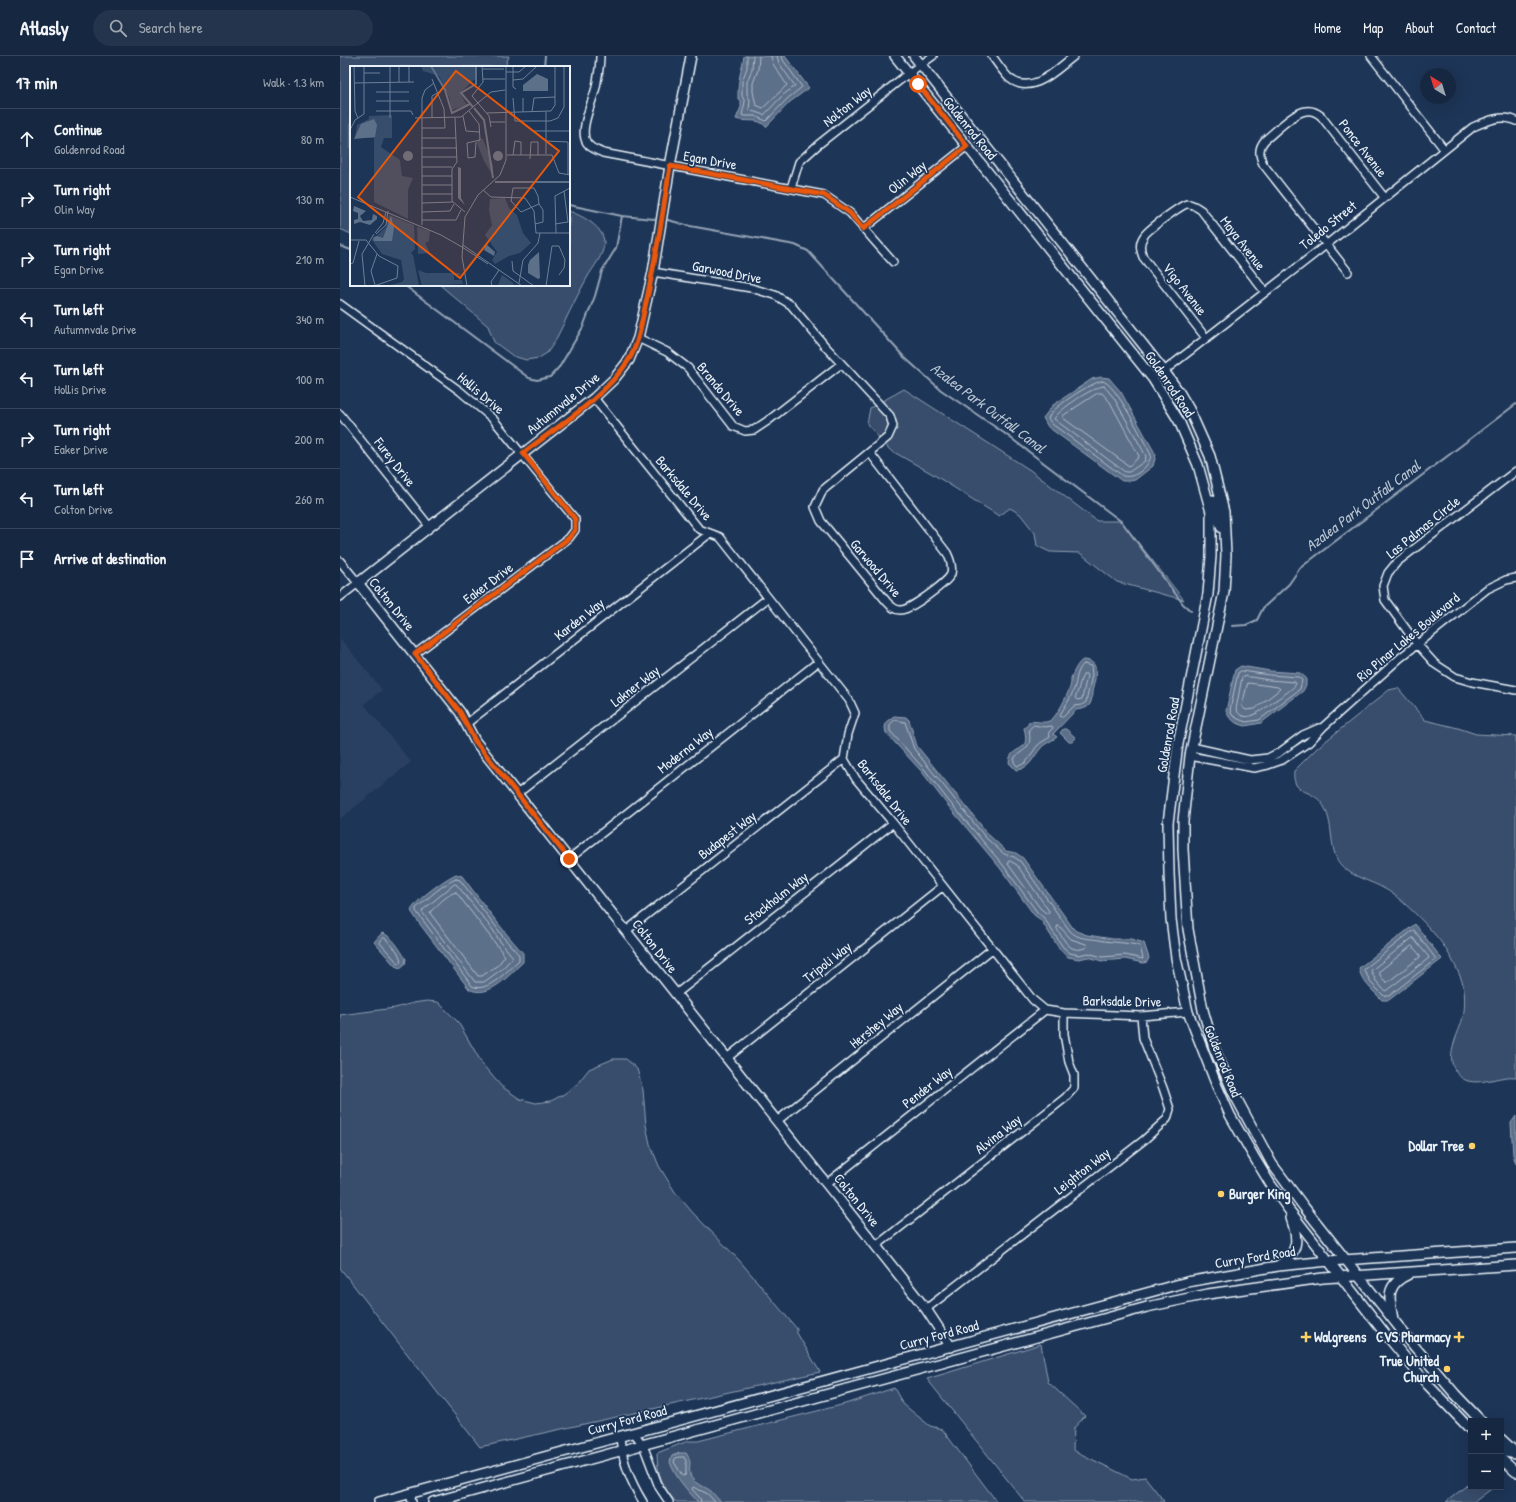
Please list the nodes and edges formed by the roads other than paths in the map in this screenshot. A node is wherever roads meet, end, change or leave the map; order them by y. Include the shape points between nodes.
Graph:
1 (600, 56) edge
2 (692, 56) edge
3 (895, 56) edge
4 (914, 56) edge
5 (933, 56) edge
6 (992, 56) edge
7 (1074, 56) edge
8 (1371, 56) edge
9 (921, 65) junction
10 (909, 73) junction
11 (1516, 121) edge
12 (967, 146) junction
13 (1444, 149) junction
14 (670, 166) junction
15 (791, 188) junction
16 (1384, 197) junction
17 (863, 229) junction
18 (1035, 231) junction
19 (1326, 245) junction
20 (1143, 257) joint
21 (1074, 258) junction
22 (893, 262) dead end
23 (653, 272) junction
24 (1348, 272) dead end
25 (1265, 292) junction
26 (340, 304) edge
27 (638, 338) junction
28 (1206, 338) junction
29 (841, 364) junction
30 (1164, 371) junction
31 (594, 398) junction
32 (340, 414) edge
33 (870, 452) junction
34 (523, 453) junction
35 (1516, 471) edge
36 (1207, 499) junction
37 (429, 526) junction
38 (575, 530) joint
39 (709, 534) junction
40 (1226, 537) junction
41 (340, 561) edge
42 (1516, 578) edge
43 (358, 583) junction
44 (364, 591) junction
45 (340, 597) edge
46 (768, 598) junction
47 (1418, 644) junction
48 (415, 654) junction
49 (818, 662) junction
50 (1516, 690) edge
51 (1185, 714) junction
52 (466, 724) junction
53 (1178, 744) junction
54 (1191, 752) junction
55 (844, 759) junction
56 (1186, 786) junction
57 (517, 794) junction
58 (893, 823) junction
59 (569, 859) junction
60 (943, 886) junction
61 (626, 931) junction
62 (992, 949) junction
63 (1176, 958) junction
64 (1200, 992) junction
65 (676, 994) junction
66 (1045, 1010) junction
67 (1188, 1012) junction
68 (1064, 1013) junction
69 (1141, 1016) junction
70 (1214, 1048) junction
71 (727, 1058) junction
72 (777, 1121) junction
73 (826, 1184) junction
74 (1289, 1210) junction
75 (876, 1246) junction
76 (1516, 1248) edge
77 (1345, 1260) junction
78 (1328, 1261) junction
79 (1516, 1265) edge
80 (1278, 1266) junction
81 (1412, 1272) junction
82 (1357, 1275) junction
83 (1341, 1276) junction
84 (1093, 1307) junction
85 (926, 1309) junction
86 (1394, 1321) junction
87 (951, 1347) junction
88 (964, 1358) junction
89 (1409, 1362) junction
90 (799, 1402) junction
91 (1478, 1418) edge
92 (1468, 1421) edge
93 (1468, 1427) edge
94 (634, 1433) junction
95 (620, 1437) junction
96 (1504, 1442) edge
97 (643, 1445) junction
98 (621, 1451) junction
99 (1504, 1452) edge
100 (1516, 1454) edge
101 (1504, 1461) edge
102 (1514, 1468) edge
103 (411, 1498) edge
104 (379, 1502) edge
105 (433, 1502) edge
106 (643, 1502) edge
107 (669, 1502) edge

1 - 14 street, Egan Drive via 596,88 585,122 586,142 603,153
2 - 14 main road, Autumnvale Drive
3 - 10 main road, Goldenrod Road
4 - 9 main road, Goldenrod Road
5 - 9 street, Nolton Way
6 - 7 street via 1009,78 1022,84 1033,84 1044,79
8 - 13 street
9 - 10 street, Nolton Way
9 - 21 main road, Goldenrod Road
10 - 12 main road, Goldenrod Road
10 - 15 street, Nolton Way via 799,162
11 - 13 street, Toledo Street via 1509,117 1489,120 1473,127
12 - 17 street, Olin Way
12 - 18 main road, Goldenrod Road
13 - 16 street, Toledo Street
14 - 15 street, Egan Drive
14 - 23 main road, Autumnvale Drive
15 - 17 street, Egan Drive via 824,195 850,213
16 - 19 street, Toledo Street
16 - 19 street, Ponce Avenue via 1315,111 1298,114 1265,140 1260,145 1259,154 1263,164
17 - 22 street, Egan Drive
18 - 21 main road via 1049,236 1065,255
18 - 36 main road, Goldenrod Road via 1165,397 1198,465
19 - 24 street
19 - 25 street, Toledo Street
20 - 25 street, Maya Avenue via 1140,250 1144,234 1178,208 1193,204 1201,210
20 - 28 street, Vigo Avenue
21 - 30 main road, Goldenrod Road
23 - 27 main road, Autumnvale Drive
23 - 29 street, Garwood Drive via 751,288 775,295 791,305
25 - 28 street, Toledo Street
26 - 34 street, Hollis Drive via 460,391 493,418
27 - 29 street, Brando Drive via 667,352 688,368 733,426 745,431 754,430 769,420
27 - 31 main road, Autumnvale Drive via 629,360
28 - 30 street, Toledo Street
29 - 33 street, Garwood Drive via 892,421 893,426 888,437
30 - 40 main road, Goldenrod Road via 1189,409 1210,456 1224,512
31 - 34 main road, Autumnvale Drive
31 - 39 street, Barksdale Drive via 699,529
32 - 37 street, Furey Drive
33 - 33 street, Garwood Drive via 952,563 951,574 946,581 912,606 901,610 893,608 887,602 821,521 815,507 823,490
34 - 37 main road, Autumnvale Drive
34 - 38 street, Hollis Drive via 575,519
35 - 47 street, Las Palmas Circle via 1388,573 1383,586 1385,600
36 - 40 main road via 1213,500
36 - 51 main road, Goldenrod Road via 1211,512 1208,594
37 - 43 main road, Autumnvale Drive
38 - 48 street, Eaker Drive via 569,538
39 - 46 street, Barksdale Drive via 720,537
39 - 52 street, Karden Way
40 - 54 main road, Goldenrod Road via 1224,592
41 - 43 street, Colton Drive
42 - 47 street, Rio Pinar Lakes Boulevard via 1487,589
43 - 44 main road, Colton Drive
43 - 45 street, Autumnvale Drive
44 - 45 street, Autumnvale Drive
44 - 48 main road, Colton Drive
46 - 49 street, Barksdale Drive
46 - 57 street, Lakner Way
47 - 50 street, Las Palmas Circle via 1435,664 1455,677
47 - 54 street, Rio Pinar Lakes Boulevard via 1309,742 1282,760 1254,768
48 - 52 main road, Colton Drive via 460,712
49 - 55 street, Barksdale Drive via 849,700 855,713
49 - 59 street, Moderna Way
51 - 53 main road, Goldenrod Road
51 - 54 main road via 1187,722 1184,741
52 - 57 main road, Colton Drive via 475,741
53 - 56 main road
53 - 63 main road, Goldenrod Road via 1168,823 1171,919
54 - 56 main road, Goldenrod Road
55 - 58 street, Barksdale Drive via 856,778
55 - 61 street, Budapest Way
56 - 64 main road, Goldenrod Road via 1184,866 1188,929
57 - 59 main road, Colton Drive
58 - 60 street, Barksdale Drive
58 - 65 street, Stockholm Way
59 - 61 main road, Colton Drive
60 - 62 street, Barksdale Drive
60 - 71 street, Tripoli Way
61 - 65 main road, Colton Drive
62 - 66 street, Barksdale Drive via 1033,1000
62 - 72 street, Hershey Way
63 - 64 main road via 1188,986 1192,991
63 - 67 main road, Goldenrod Road
64 - 70 main road, Goldenrod Road
65 - 71 main road, Colton Drive
66 - 68 street, Barksdale Drive
66 - 73 street, Pender Way
67 - 69 street, Barksdale Drive
67 - 70 main road via 1198,1017
67 - 74 main road, Goldenrod Road via 1230,1115
68 - 69 street, Barksdale Drive
68 - 75 street, Alvina Way via 1064,1034 1068,1062 1074,1075 1074,1088 1065,1098
69 - 85 street, Leighton Way via 1143,1038 1170,1109 1167,1119 1144,1140
70 - 77 main road, Goldenrod Road via 1233,1092 1272,1164
71 - 72 main road, Colton Drive
72 - 73 main road, Colton Drive
73 - 75 main road, Colton Drive
74 - 78 main road, Goldenrod Road
74 - 80 main road via 1297,1233 1296,1245 1286,1261
75 - 85 main road, Colton Drive
76 - 77 main road, Curry Ford Road
77 - 78 main road, Curry Ford Road
77 - 82 main road, Goldenrod Road
78 - 80 main road, Curry Ford Road
78 - 83 main road, Goldenrod Road
79 - 81 main road, Curry Ford Road
80 - 84 main road, Curry Ford Road via 1187,1282
81 - 82 main road, Curry Ford Road
81 - 86 main road via 1394,1283 1389,1298
82 - 83 main road, Curry Ford Road
82 - 86 main road, Goldenrod Road
83 - 88 main road, Curry Ford Road via 1208,1294 1147,1307
83 - 89 main road, Goldenrod Road
84 - 87 main road, Curry Ford Road
84 - 88 main road via 1080,1316 968,1347
85 - 87 main road, Colton Drive
86 - 91 main road, Goldenrod Road
87 - 90 main road via 938,1359 813,1393
87 - 94 main road, Curry Ford Road
88 - 90 main road, Curry Ford Road
89 - 92 main road via 1424,1373
89 - 93 main road, Goldenrod Road
90 - 97 main road, Curry Ford Road
94 - 95 main road, Curry Ford Road
94 - 97 street
95 - 98 street
95 - 103 main road, Curry Ford Road
96 - 100 main road
97 - 98 main road, Curry Ford Road
97 - 107 street via 659,1487
98 - 105 main road, Curry Ford Road
98 - 106 street via 626,1470
99 - 100 main road
101 - 102 main road
103 - 104 main road, Curry Ford Road

